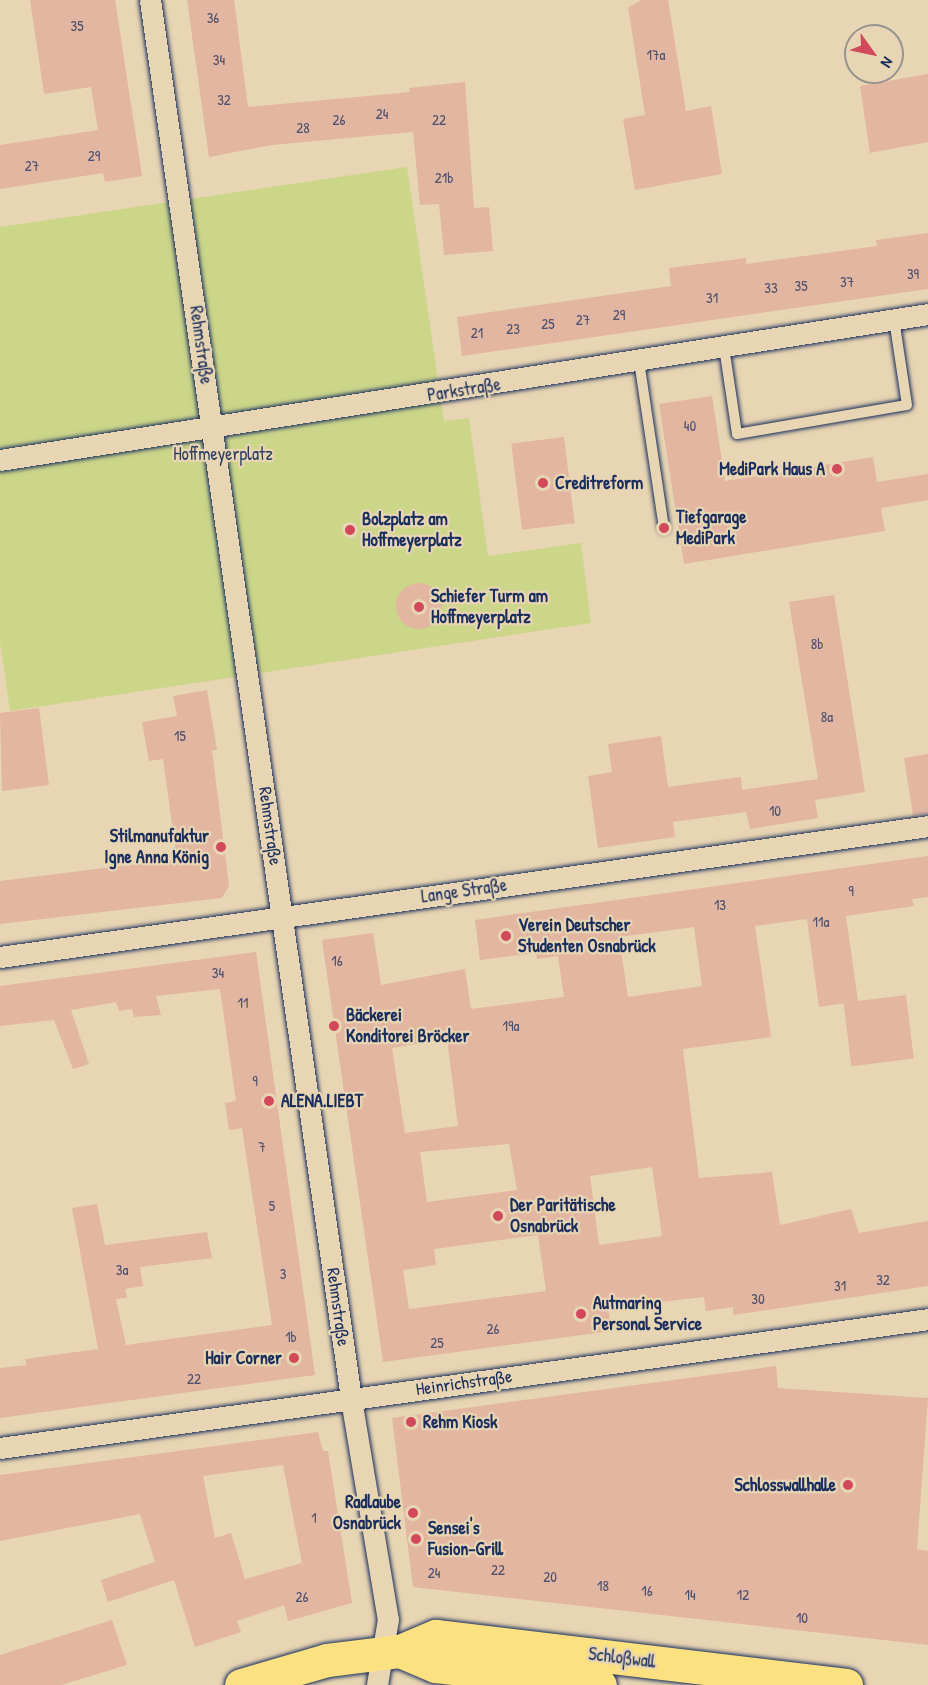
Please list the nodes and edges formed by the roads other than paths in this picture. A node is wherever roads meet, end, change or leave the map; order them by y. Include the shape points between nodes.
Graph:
1 (150, 0) edge
2 (928, 314) edge
3 (894, 319) junction
4 (724, 347) junction
5 (639, 361) junction
6 (213, 430) junction
7 (0, 460) edge
8 (664, 528) dead end
9 (928, 826) edge
10 (283, 917) junction
11 (0, 957) edge
12 (928, 1319) edge
13 (351, 1399) junction
14 (0, 1448) edge
15 (392, 1651) junction
16 (241, 1685) edge
17 (377, 1685) edge
18 (600, 1685) edge
19 (846, 1685) edge

1 - 6 street, Rehmstraße
2 - 3 street, Parkstraße
3 - 4 street, Parkstraße
3 - 4 lane via 907,405 738,434
4 - 5 street, Parkstraße
5 - 6 street, Parkstraße
5 - 8 lane
6 - 7 street, Parkstraße
6 - 10 street, Rehmstraße
9 - 10 street, Lange Straße
10 - 11 street, Lange Straße
10 - 13 street, Rehmstraße
12 - 13 street, Heinrichstraße
13 - 14 street, Heinrichstraße
13 - 15 street, Rehmstraße
15 - 16 main road, Schloßwall via 327,1660
15 - 17 street, Rehmstraße
15 - 18 main road, Schloßwall via 436,1666
15 - 19 main road, Schloßwall via 436,1636

